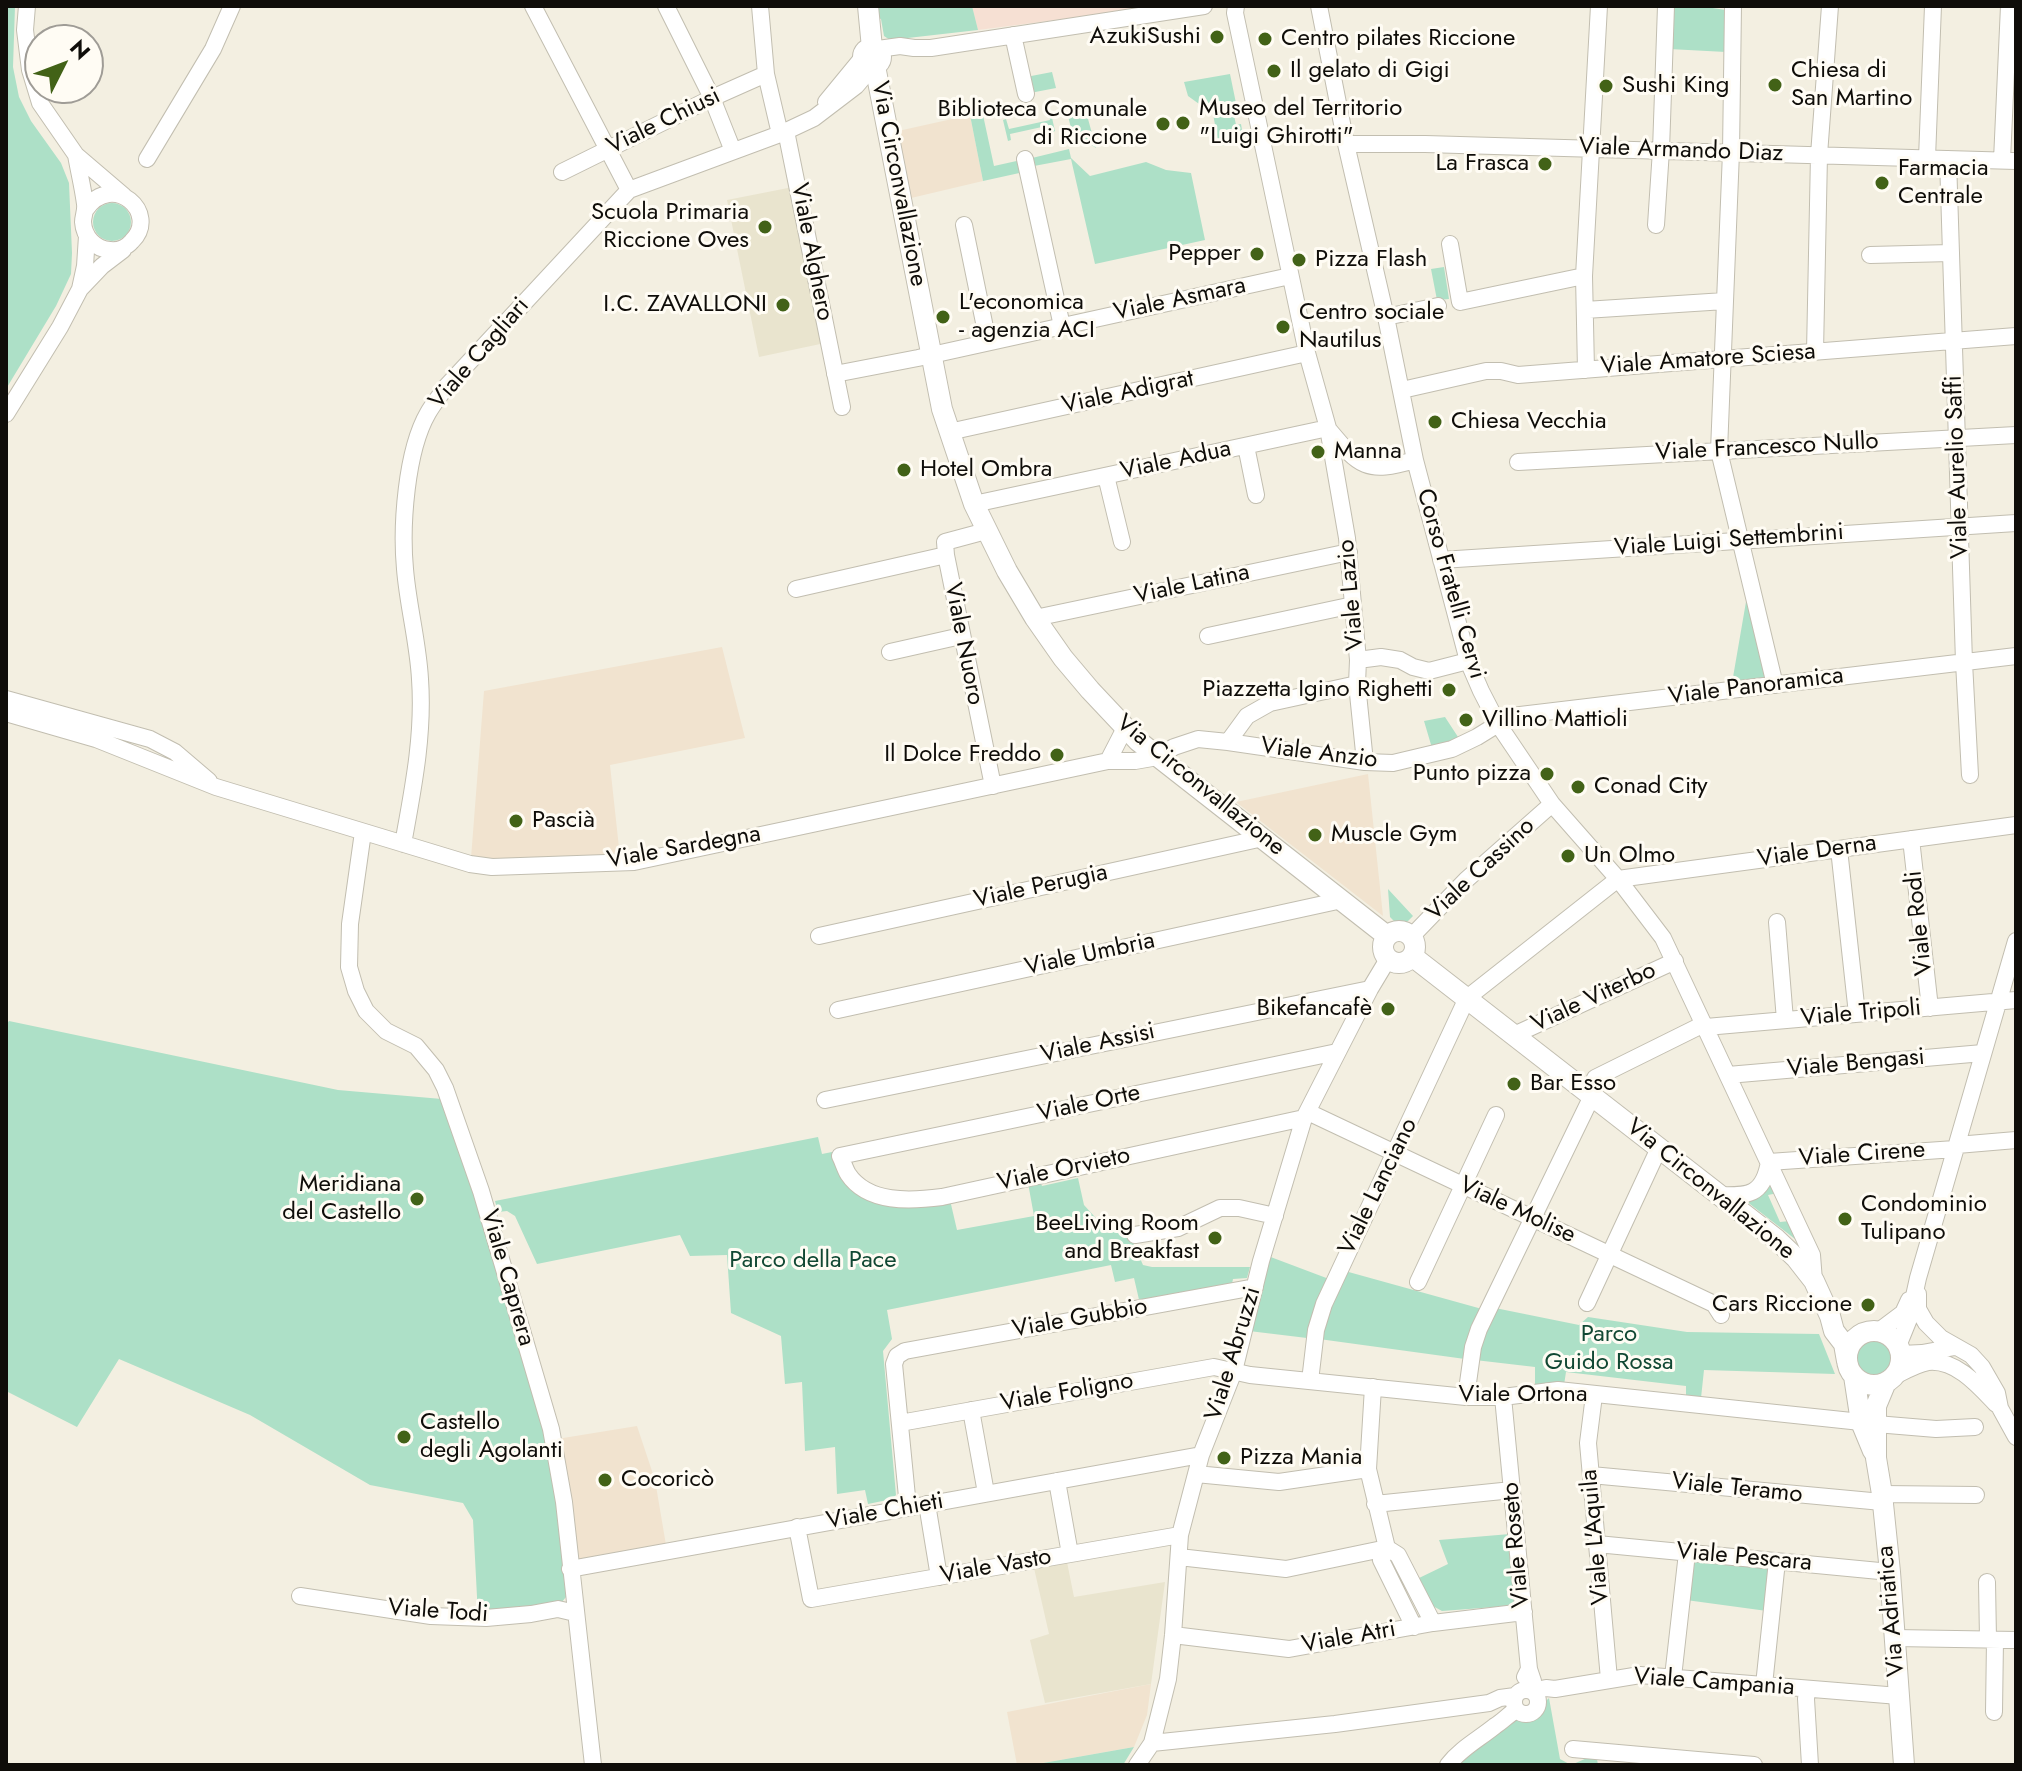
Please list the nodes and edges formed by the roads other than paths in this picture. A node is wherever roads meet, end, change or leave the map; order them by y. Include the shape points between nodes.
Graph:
1 (27, 6) edge
2 (232, 6) edge
3 (533, 6) edge
4 (666, 6) edge
5 (760, 6) edge
6 (868, 6) edge
7 (1204, 6) edge
8 (1236, 6) edge
9 (1319, 6) edge
10 (1599, 6) edge
11 (1666, 6) edge
12 (1733, 6) edge
13 (1830, 6) edge
14 (1933, 6) edge
15 (2009, 6) edge
16 (1013, 35) junction
17 (874, 58) junction
18 (766, 74) junction
19 (1026, 94) dead end
20 (712, 98) junction
21 (783, 132) junction
22 (1346, 144) junction
23 (1592, 148) junction
24 (608, 149) junction
25 (1661, 150) junction
26 (733, 151) junction
27 (1731, 152) junction
28 (76, 155) junction
29 (1819, 155) junction
30 (1927, 158) junction
31 (147, 159) dead end
32 (1025, 159) dead end
33 (1948, 159) junction
34 (2009, 161) edge
35 (562, 172) dead end
36 (629, 190) junction
37 (124, 196) junction
38 (86, 209) junction
39 (964, 225) dead end
40 (1656, 225) dead end
41 (87, 236) junction
42 (130, 244) junction
43 (1450, 244) dead end
44 (1951, 253) junction
45 (1870, 255) dead end
46 (1290, 276) junction
47 (1584, 276) junction
48 (80, 289) junction
49 (1725, 301) junction
50 (1438, 306) dead end
51 (1585, 310) junction
52 (1386, 317) junction
53 (1062, 326) junction
54 (2016, 336) edge
55 (1954, 341) junction
56 (988, 342) junction
57 (1815, 352) junction
58 (1307, 353) junction
59 (930, 355) junction
60 (1723, 359) junction
61 (1586, 370) junction
62 (835, 374) junction
63 (1402, 390) junction
64 (842, 407) dead end
65 (6, 414) edge
66 (1328, 428) junction
67 (949, 432) junction
68 (2016, 435) edge
69 (1957, 438) junction
70 (1246, 446) junction
71 (1719, 451) junction
72 (1415, 460) junction
73 (1518, 462) dead end
74 (1106, 476) junction
75 (1256, 495) dead end
76 (974, 504) junction
77 (2016, 523) edge
78 (1960, 527) junction
79 (986, 531) junction
80 (1741, 541) junction
81 (1122, 542) dead end
82 (1349, 552) junction
83 (946, 555) junction
84 (1441, 560) junction
85 (796, 589) dead end
86 (1353, 605) junction
87 (1035, 618) junction
88 (961, 636) junction
89 (1208, 636) dead end
90 (890, 652) dead end
91 (2016, 656) edge
92 (1358, 660) junction
93 (1468, 661) junction
94 (1964, 662) junction
95 (1357, 684) junction
96 (1775, 685) junction
97 (6, 699) edge
98 (6, 713) edge
99 (1497, 721) junction
100 (1125, 728) junction
101 (1228, 742) junction
102 (1158, 757) junction
103 (1108, 761) junction
104 (1365, 762) junction
105 (1970, 775) dead end
106 (993, 786) junction
107 (216, 787) junction
108 (1552, 804) junction
109 (2016, 825) edge
110 (363, 832) junction
111 (1263, 838) junction
112 (1911, 839) junction
113 (403, 844) junction
114 (1839, 849) junction
115 (1618, 879) junction
116 (1342, 900) junction
117 (1777, 922) dead end
118 (819, 936) dead end
119 (1387, 936) junction
120 (2016, 941) edge
121 (1412, 947) junction
122 (1390, 961) junction
123 (1675, 961) junction
124 (1370, 989) junction
125 (1467, 998) junction
126 (2016, 1000) edge
127 (1998, 1002) junction
128 (1930, 1008) junction
129 (838, 1010) dead end
130 (1857, 1014) junction
131 (1785, 1020) junction
132 (1705, 1026) junction
133 (1514, 1035) junction
134 (1337, 1052) junction
135 (1983, 1053) junction
136 (1728, 1075) junction
137 (1593, 1087) junction
138 (825, 1100) dead end
139 (1306, 1115) junction
140 (1496, 1115) dead end
141 (2016, 1140) edge
142 (1956, 1147) junction
143 (1659, 1148) junction
144 (1395, 1153) junction
145 (840, 1156) joint
146 (1769, 1162) junction
147 (1463, 1185) junction
148 (1718, 1195) junction
149 (1275, 1216) junction
150 (1533, 1218) junction
151 (1135, 1235) dead end
152 (1609, 1254) junction
153 (1917, 1280) junction
154 (1814, 1281) junction
155 (1418, 1282) dead end
156 (1255, 1287) junction
157 (1587, 1303) dead end
158 (1721, 1315) dead end
159 (1830, 1316) junction
160 (1870, 1332) junction
161 (1955, 1347) junction
162 (1899, 1350) junction
163 (1851, 1369) junction
164 (1234, 1371) junction
165 (1889, 1380) junction
166 (1310, 1381) junction
167 (1373, 1387) junction
168 (1594, 1395) junction
169 (1466, 1397) junction
170 (1503, 1397) junction
171 (2000, 1408) junction
172 (971, 1410) junction
173 (900, 1423) junction
174 (1868, 1423) junction
175 (1975, 1427) dead end
176 (2016, 1437) edge
177 (1201, 1455) junction
178 (1368, 1469) junction
179 (1196, 1474) junction
180 (1591, 1475) junction
181 (1057, 1481) junction
182 (1512, 1490) junction
183 (986, 1493) junction
184 (1976, 1495) dead end
185 (1882, 1498) junction
186 (927, 1504) junction
187 (1375, 1504) junction
188 (908, 1507) junction
189 (797, 1527) junction
190 (1180, 1535) junction
191 (1597, 1544) junction
192 (1387, 1548) junction
193 (1687, 1553) junction
194 (1070, 1554) junction
195 (1179, 1557) junction
196 (1777, 1561) junction
197 (570, 1569) junction
198 (1890, 1572) junction
199 (939, 1577) junction
200 (1987, 1582) dead end
201 (300, 1596) dead end
202 (1524, 1612) junction
203 (575, 1613) junction
204 (1433, 1623) junction
205 (1414, 1627) junction
206 (1173, 1635) junction
207 (1895, 1638) junction
208 (1992, 1640) junction
209 (2016, 1640) edge
210 (1673, 1677) junction
211 (1609, 1679) junction
212 (1764, 1685) junction
213 (1807, 1689) junction
214 (1899, 1696) junction
215 (1524, 1701) junction
216 (1994, 1712) dead end
217 (1152, 1743) junction
218 (1573, 1749) dead end
219 (1644, 1760) edge
220 (1720, 1763) edge
221 (593, 1765) edge
222 (1137, 1765) edge
223 (1448, 1765) edge
224 (1754, 1765) edge
225 (1810, 1765) edge
226 (1904, 1765) edge

1 - 28 street via 30,70 40,103
2 - 31 street via 213,49
3 - 24 street
4 - 20 street
5 - 18 street, Viale Alghero
6 - 17 main road, Via Circonvallazione
7 - 16 street
8 - 46 street, Viale Lazio
9 - 22 street, Corso Fratelli Cervi
10 - 23 street
11 - 25 street
12 - 27 street
13 - 29 street
14 - 30 street
15 - 34 street
16 - 17 street
16 - 19 street
17 - 21 street, Viale Cagliari via 814,118
17 - 59 main road, Via Circonvallazione
18 - 20 street, Viale Chiusi
18 - 21 street, Viale Alghero
20 - 24 street, Viale Chiusi
20 - 26 street
21 - 26 street, Viale Cagliari
21 - 62 street, Viale Alghero
22 - 23 street, Viale Armando Diaz
22 - 52 street, Corso Fratelli Cervi
23 - 25 street, Viale Armando Diaz
23 - 47 street
24 - 35 street, Viale Chiusi
24 - 36 street
25 - 27 street, Viale Armando Diaz
25 - 40 street
26 - 36 street, Viale Cagliari
27 - 29 street, Viale Armando Diaz
27 - 49 street
28 - 37 street
28 - 38 street
29 - 30 street, Viale Armando Diaz
29 - 57 street
30 - 33 street, Viale Armando Diaz
32 - 53 street
33 - 34 street, Viale Armando Diaz
33 - 44 street, Viale Aurelio Saffi
36 - 113 street, Viale Cagliari via 445,388 427,414 413,452 404,546 420,718
37 - 38 street via 98,196
37 - 42 street via 136,207 141,222
38 - 41 street
39 - 56 street
41 - 42 street via 107,250
41 - 48 street
42 - 48 street
43 - 47 street via 1460,302
44 - 45 street
44 - 55 street, Viale Aurelio Saffi
46 - 53 street, Viale Asmara
46 - 58 street, Viale Lazio
47 - 51 street
48 - 65 street
49 - 51 street
49 - 60 street
50 - 52 street
51 - 61 street
52 - 63 street, Corso Fratelli Cervi
53 - 56 street, Viale Asmara
54 - 55 street, Viale Amatore Sciesa
55 - 57 street, Viale Amatore Sciesa
55 - 69 street, Viale Aurelio Saffi
56 - 59 street, Viale Asmara
57 - 60 street, Viale Amatore Sciesa
58 - 66 street, Viale Lazio
58 - 67 street, Viale Adigrat
59 - 62 street
59 - 67 main road, Via Circonvallazione
60 - 61 street, Viale Amatore Sciesa
60 - 71 street
61 - 63 street, Viale Amatore Sciesa via 1518,375 1486,371
62 - 64 street, Viale Alghero
63 - 72 street, Corso Fratelli Cervi
66 - 70 street, Viale Adua
66 - 72 street, Viale Lazio via 1360,463 1374,468
66 - 82 street, Viale Lazio
67 - 76 main road, Via Circonvallazione
68 - 69 street, Viale Francesco Nullo
69 - 71 street, Viale Francesco Nullo
69 - 78 street, Viale Aurelio Saffi
70 - 74 street, Viale Adua
70 - 75 street, Viale Adua
71 - 73 street, Viale Francesco Nullo
71 - 80 street
72 - 84 street, Corso Fratelli Cervi
74 - 76 street, Viale Adua
74 - 81 street, Viale Adua
76 - 79 main road, Via Circonvallazione
77 - 78 street, Viale Luigi Settembrini
78 - 80 street, Viale Luigi Settembrini
78 - 94 street, Viale Aurelio Saffi
79 - 83 street, Viale Nuoro via 945,542
79 - 87 main road, Via Circonvallazione
80 - 84 street, Viale Luigi Settembrini
80 - 96 street
82 - 86 street, Viale Lazio
82 - 87 street, Viale Latina
83 - 85 street
83 - 88 street, Viale Nuoro
84 - 93 street, Corso Fratelli Cervi
86 - 89 street
86 - 92 street, Viale Lazio
87 - 100 main road, Via Circonvallazione
88 - 90 street
88 - 106 street, Viale Nuoro
91 - 94 street, Viale Panoramica
92 - 93 street via 1381,657 1429,671
92 - 95 street, Viale Lazio
93 - 99 street, Corso Fratelli Cervi
94 - 96 street, Viale Panoramica
94 - 105 street, Viale Aurelio Saffi
95 - 101 street via 1270,703 1247,716
95 - 104 street, Viale Lazio
96 - 99 street, Viale Panoramica
97 - 107 street, Viale Sardegna via 150,739 175,752
98 - 107 street, Viale Sardegna via 96,739
99 - 104 street, Viale Anzio via 1452,749 1393,763
99 - 108 street, Corso Fratelli Cervi
100 - 102 main road, Via Circonvallazione
100 - 103 street
101 - 102 street, Viale Anzio via 1198,739
101 - 104 street, Viale Anzio
102 - 103 street, Viale Sardegna
102 - 111 main road, Via Circonvallazione
103 - 106 street, Viale Sardegna
106 - 113 street, Viale Sardegna via 634,862 492,867
107 - 110 street, Viale Sardegna
108 - 115 street, Corso Fratelli Cervi
108 - 121 street, Viale Cassino via 1466,880
109 - 112 street, Viale Derna
110 - 113 street, Viale Sardegna
110 - 197 street, Viale Caprera via 349,967 366,1011 386,1031 416,1046 445,1088 551,1429
111 - 116 main road, Via Circonvallazione
111 - 118 street, Viale Perugia
112 - 114 street, Viale Derna
112 - 128 street, Viale Rodi
114 - 115 street, Viale Derna
114 - 130 street
115 - 123 street, Corso Fratelli Cervi
115 - 125 street
116 - 119 main road, Via Circonvallazione
116 - 129 street, Viale Umbria
117 - 131 street
119 - 121 main road via 1402,931
119 - 122 main road via 1383,952
120 - 127 street
121 - 122 main road via 1404,963
121 - 125 main road, Via Circonvallazione
122 - 124 street, Viale Abruzzi
123 - 132 street, Corso Fratelli Cervi
123 - 133 street, Viale Viterbo
124 - 134 street, Viale Abruzzi
124 - 138 street, Viale Assisi
125 - 133 main road, Via Circonvallazione
125 - 144 street, Viale Lanciano
126 - 127 street, Viale Tripoli
127 - 128 street, Viale Tripoli
127 - 135 street
128 - 130 street, Viale Tripoli
130 - 131 street, Viale Tripoli
131 - 132 street, Viale Tripoli
132 - 136 street, Corso Fratelli Cervi
132 - 137 street
133 - 137 main road, Via Circonvallazione
134 - 139 street, Viale Abruzzi
134 - 145 street, Viale Orte
135 - 136 street, Viale Bengasi
135 - 142 street
136 - 146 street, Corso Fratelli Cervi
137 - 143 main road, Via Circonvallazione
137 - 150 street
139 - 144 street, Viale Molise
139 - 145 street, Viale Orvieto via 915,1200 863,1188
139 - 149 street, Viale Abruzzi
140 - 147 street
141 - 142 street, Viale Cirene
142 - 146 street, Viale Cirene
142 - 153 street
143 - 148 main road, Via Circonvallazione
143 - 152 street
144 - 147 street, Viale Molise
144 - 166 street, Viale Lanciano via 1324,1304
146 - 148 street via 1760,1187 1749,1194
146 - 154 street, Via Adriatica via 1812,1255
147 - 150 street, Viale Molise
147 - 155 street
148 - 154 main road, Via Circonvallazione via 1776,1239
149 - 151 street via 1220,1208 1178,1228
149 - 156 street, Viale Abruzzi
150 - 152 street, Viale Molise
150 - 169 street via 1479,1329
152 - 157 street
152 - 158 street, Viale Molise via 1714,1304
153 - 160 street via 1903,1313
153 - 161 street via 1918,1309 1926,1323
153 - 162 street
154 - 159 main road, Via Adriatica
156 - 164 street, Viale Abruzzi
156 - 173 street, Viale Gubbio via 905,1351 894,1364
159 - 160 main road
159 - 163 main road, Via Adriatica
160 - 162 main road via 1893,1339
160 - 163 main road via 1850,1345
161 - 162 street via 1922,1353
161 - 171 street via 1978,1362
162 - 165 main road via 1900,1363
163 - 165 main road via 1869,1384
163 - 174 main road, Via Adriatica
164 - 166 street, Viale Ortona
164 - 172 street, Viale Foligno via 1214,1367
164 - 177 street, Viale Abruzzi
165 - 171 street via 1928,1362 1945,1364 1963,1373
165 - 174 main road
166 - 167 street, Viale Ortona
167 - 169 street, Viale Ortona
167 - 178 street
168 - 170 street, Viale Ortona via 1558,1390
168 - 174 street, Viale Ortona
168 - 180 street, Viale L'Aquila via 1588,1443
169 - 170 street, Viale Ortona
170 - 182 street, Viale Roseto
171 - 176 street
172 - 173 street, Viale Foligno
172 - 183 street
173 - 188 street
174 - 175 street
174 - 185 main road, Via Adriatica
177 - 179 street, Viale Abruzzi
177 - 181 street, Viale Chieti
178 - 179 street via 1279,1482
178 - 187 street
179 - 190 street, Viale Abruzzi
180 - 185 street, Viale Teramo
180 - 191 street, Viale L'Aquila
181 - 183 street, Viale Chieti
181 - 194 street
182 - 187 street
182 - 202 street, Viale Roseto
183 - 186 street, Viale Chieti
184 - 185 street, Viale Teramo
185 - 198 main road, Via Adriatica
186 - 188 street, Viale Chieti
186 - 199 street
187 - 192 street
188 - 189 street, Viale Chieti
189 - 197 street, Viale Chieti
189 - 199 street, Viale Vasto via 811,1599
190 - 194 street, Viale Vasto
190 - 195 street, Viale Abruzzi
191 - 193 street, Viale Pescara
191 - 211 street, Viale L'Aquila
192 - 195 street via 1286,1569
192 - 204 street via 1398,1555
192 - 205 street via 1381,1560
193 - 196 street, Viale Pescara
193 - 210 street
194 - 199 street, Viale Vasto
195 - 206 street, Viale Abruzzi
196 - 198 street, Viale Pescara
196 - 212 street
197 - 203 street, Viale Caprera
198 - 207 main road, Via Adriatica
200 - 208 street
201 - 203 street, Viale Todi via 431,1616 486,1618 558,1609
202 - 204 street, Viale Atri
202 - 215 street, Viale Roseto via 1533,1681
203 - 221 street, Viale Caprera
204 - 205 street, Viale Atri
205 - 206 street, Viale Atri via 1289,1649
206 - 217 street, Viale Abruzzi
207 - 208 street
207 - 214 main road, Via Adriatica
208 - 209 street
208 - 216 street
210 - 211 street, Viale Campania
210 - 212 street, Viale Campania
211 - 215 street, Viale Campania
212 - 213 street, Viale Campania
213 - 214 street, Viale Campania
213 - 225 street
214 - 226 main road, Via Adriatica
215 - 217 street
215 - 223 street
217 - 222 street, Viale Abruzzi
218 - 219 street
219 - 220 street
220 - 224 street

